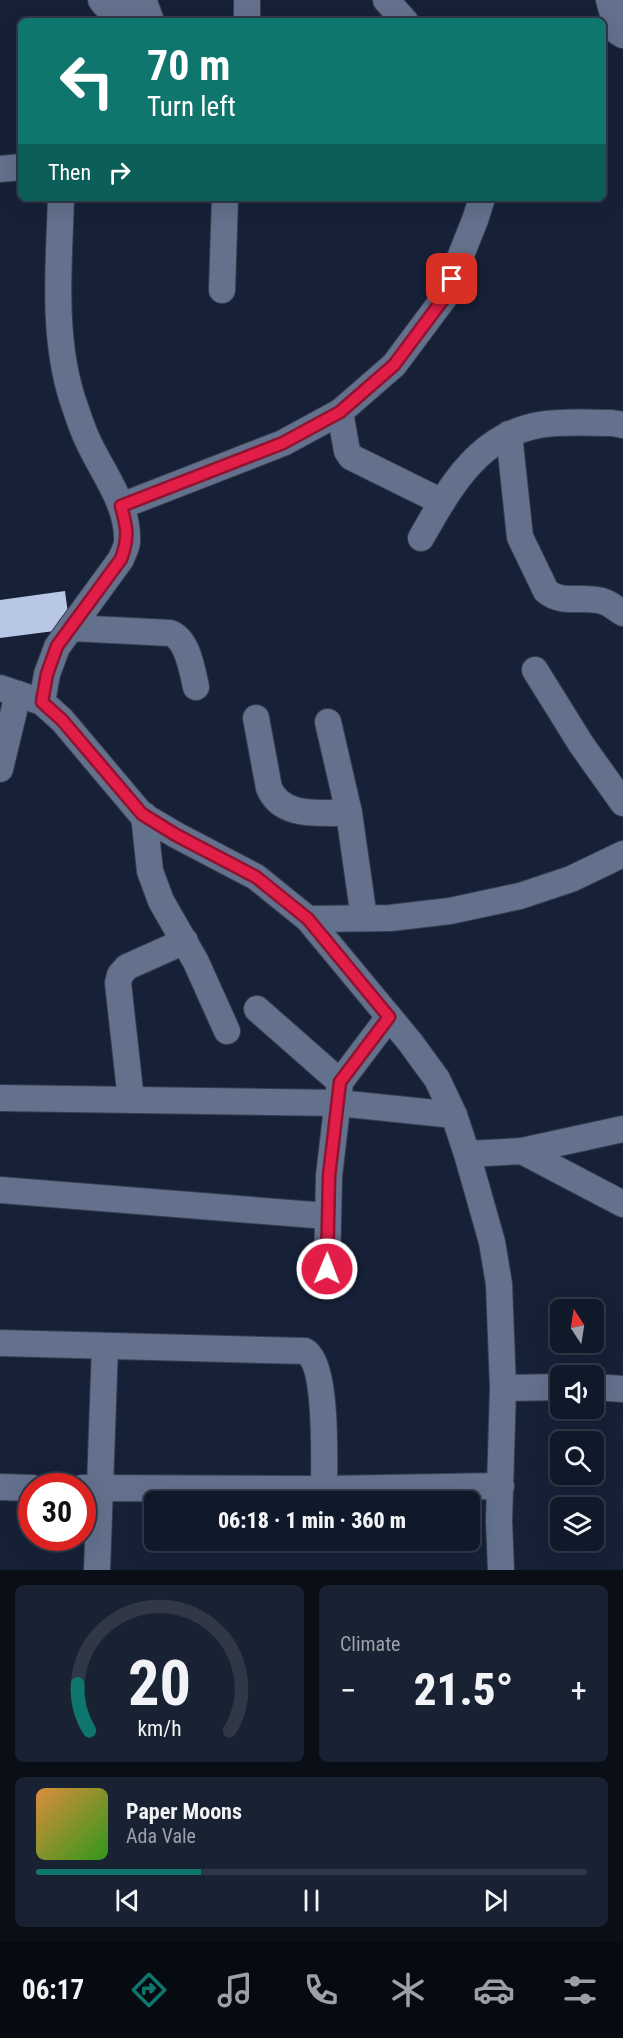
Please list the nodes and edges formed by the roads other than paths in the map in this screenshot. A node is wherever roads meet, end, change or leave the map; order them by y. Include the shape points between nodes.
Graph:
1 (101, 0) edge
2 (247, 0) edge
3 (386, 0) edge
4 (609, 0) edge
5 (150, 18) edge
6 (247, 18) edge
7 (402, 18) edge
8 (617, 33) edge
9 (18, 167) edge
10 (0, 170) edge
11 (61, 201) edge
12 (225, 201) edge
13 (481, 201) edge
14 (222, 290) dead end
15 (340, 412) junction
16 (623, 425) edge
17 (509, 434) junction
18 (441, 502) junction
19 (121, 506) junction
20 (421, 538) dead end
21 (623, 613) edge
22 (71, 628) junction
23 (535, 670) dead end
24 (196, 687) dead end
25 (20, 695) edge
26 (256, 718) dead end
27 (328, 722) dead end
28 (0, 769) edge
29 (623, 803) edge
30 (349, 813) junction
31 (144, 815) junction
32 (623, 854) edge
33 (364, 918) junction
34 (308, 919) junction
35 (185, 941) junction
36 (257, 1009) dead end
37 (389, 1017) junction
38 (227, 1031) dead end
39 (339, 1093) junction
40 (0, 1098) edge
41 (131, 1100) junction
42 (454, 1115) junction
43 (623, 1129) edge
44 (522, 1152) junction
45 (467, 1154) junction
46 (0, 1190) edge
47 (623, 1204) edge
48 (327, 1216) junction
49 (327, 1269) dead end
50 (0, 1344) edge
51 (105, 1346) junction
52 (550, 1387) edge
53 (503, 1388) junction
54 (604, 1388) edge
55 (623, 1389) edge
56 (93, 1473) edge
57 (501, 1486) junction
58 (0, 1487) edge
59 (18, 1488) edge
60 (96, 1489) edge
61 (324, 1489) junction
62 (96, 1551) edge
63 (97, 1570) edge
64 (501, 1570) edge

1 - 5 street via 105,5 146,7
2 - 6 street
3 - 7 street
4 - 8 street
9 - 10 street
11 - 19 street via 60,342 71,395 87,439
12 - 14 street
13 - 15 street via 444,298 394,365
15 - 18 street via 351,457
15 - 19 street via 283,443
16 - 17 street via 539,425
17 - 18 street via 476,458
17 - 21 street via 520,537 546,591 561,600 600,600
18 - 20 street
19 - 22 street via 127,543 121,559
22 - 24 street via 176,635 187,653
22 - 25 street via 57,646 47,674
23 - 29 street via 580,744
25 - 28 street
25 - 31 street via 62,720
26 - 30 street via 272,797 289,809
27 - 30 street
30 - 33 street
31 - 34 street via 256,877
31 - 35 street via 150,871 161,901
32 - 33 street via 571,879 520,896 450,911
33 - 34 street
34 - 37 street
35 - 38 street
35 - 41 street via 127,966 120,975
36 - 39 street
37 - 39 street
37 - 42 street via 437,1079
39 - 41 street
39 - 42 street
39 - 48 street
40 - 41 street
42 - 45 street
43 - 44 street
44 - 45 street
44 - 47 street
45 - 53 street via 492,1242 499,1284
46 - 48 street
48 - 49 street
50 - 51 street
51 - 56 street
51 - 61 street via 310,1354 322,1399
52 - 53 street
53 - 57 street
54 - 55 street
57 - 61 street
57 - 64 street
58 - 59 street
60 - 61 street
62 - 63 street

